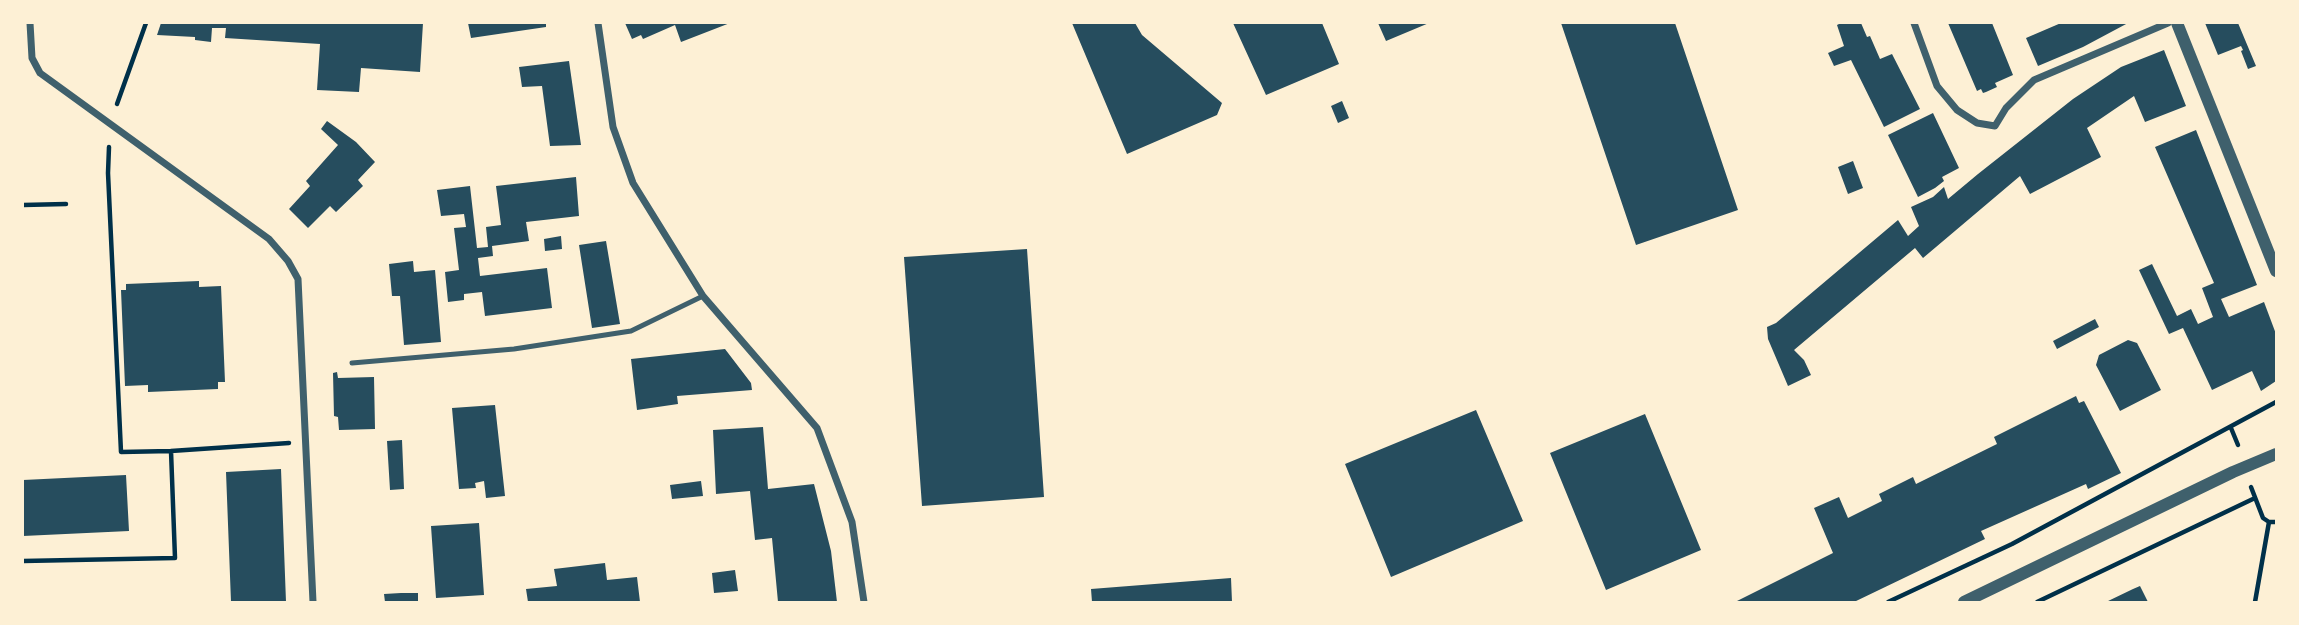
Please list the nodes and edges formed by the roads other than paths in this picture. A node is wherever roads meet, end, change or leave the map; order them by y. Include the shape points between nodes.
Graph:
1 (30, 23) edge
2 (598, 23) edge
3 (1914, 23) edge
4 (2168, 23) edge
5 (2177, 23) edge
6 (2276, 271) edge
7 (703, 296) junction
8 (352, 363) dead end
9 (2276, 454) edge
10 (313, 602) edge
11 (864, 602) edge
12 (1964, 602) edge

1 - 10 street via 32,58 40,73 270,239 298,279
2 - 7 street via 613,127 633,183
3 - 4 street via 1937,86 1958,110 1977,123 1995,126 2034,80
5 - 6 street
7 - 8 lane via 631,331 514,349
7 - 11 street via 817,428 852,522
9 - 12 street

